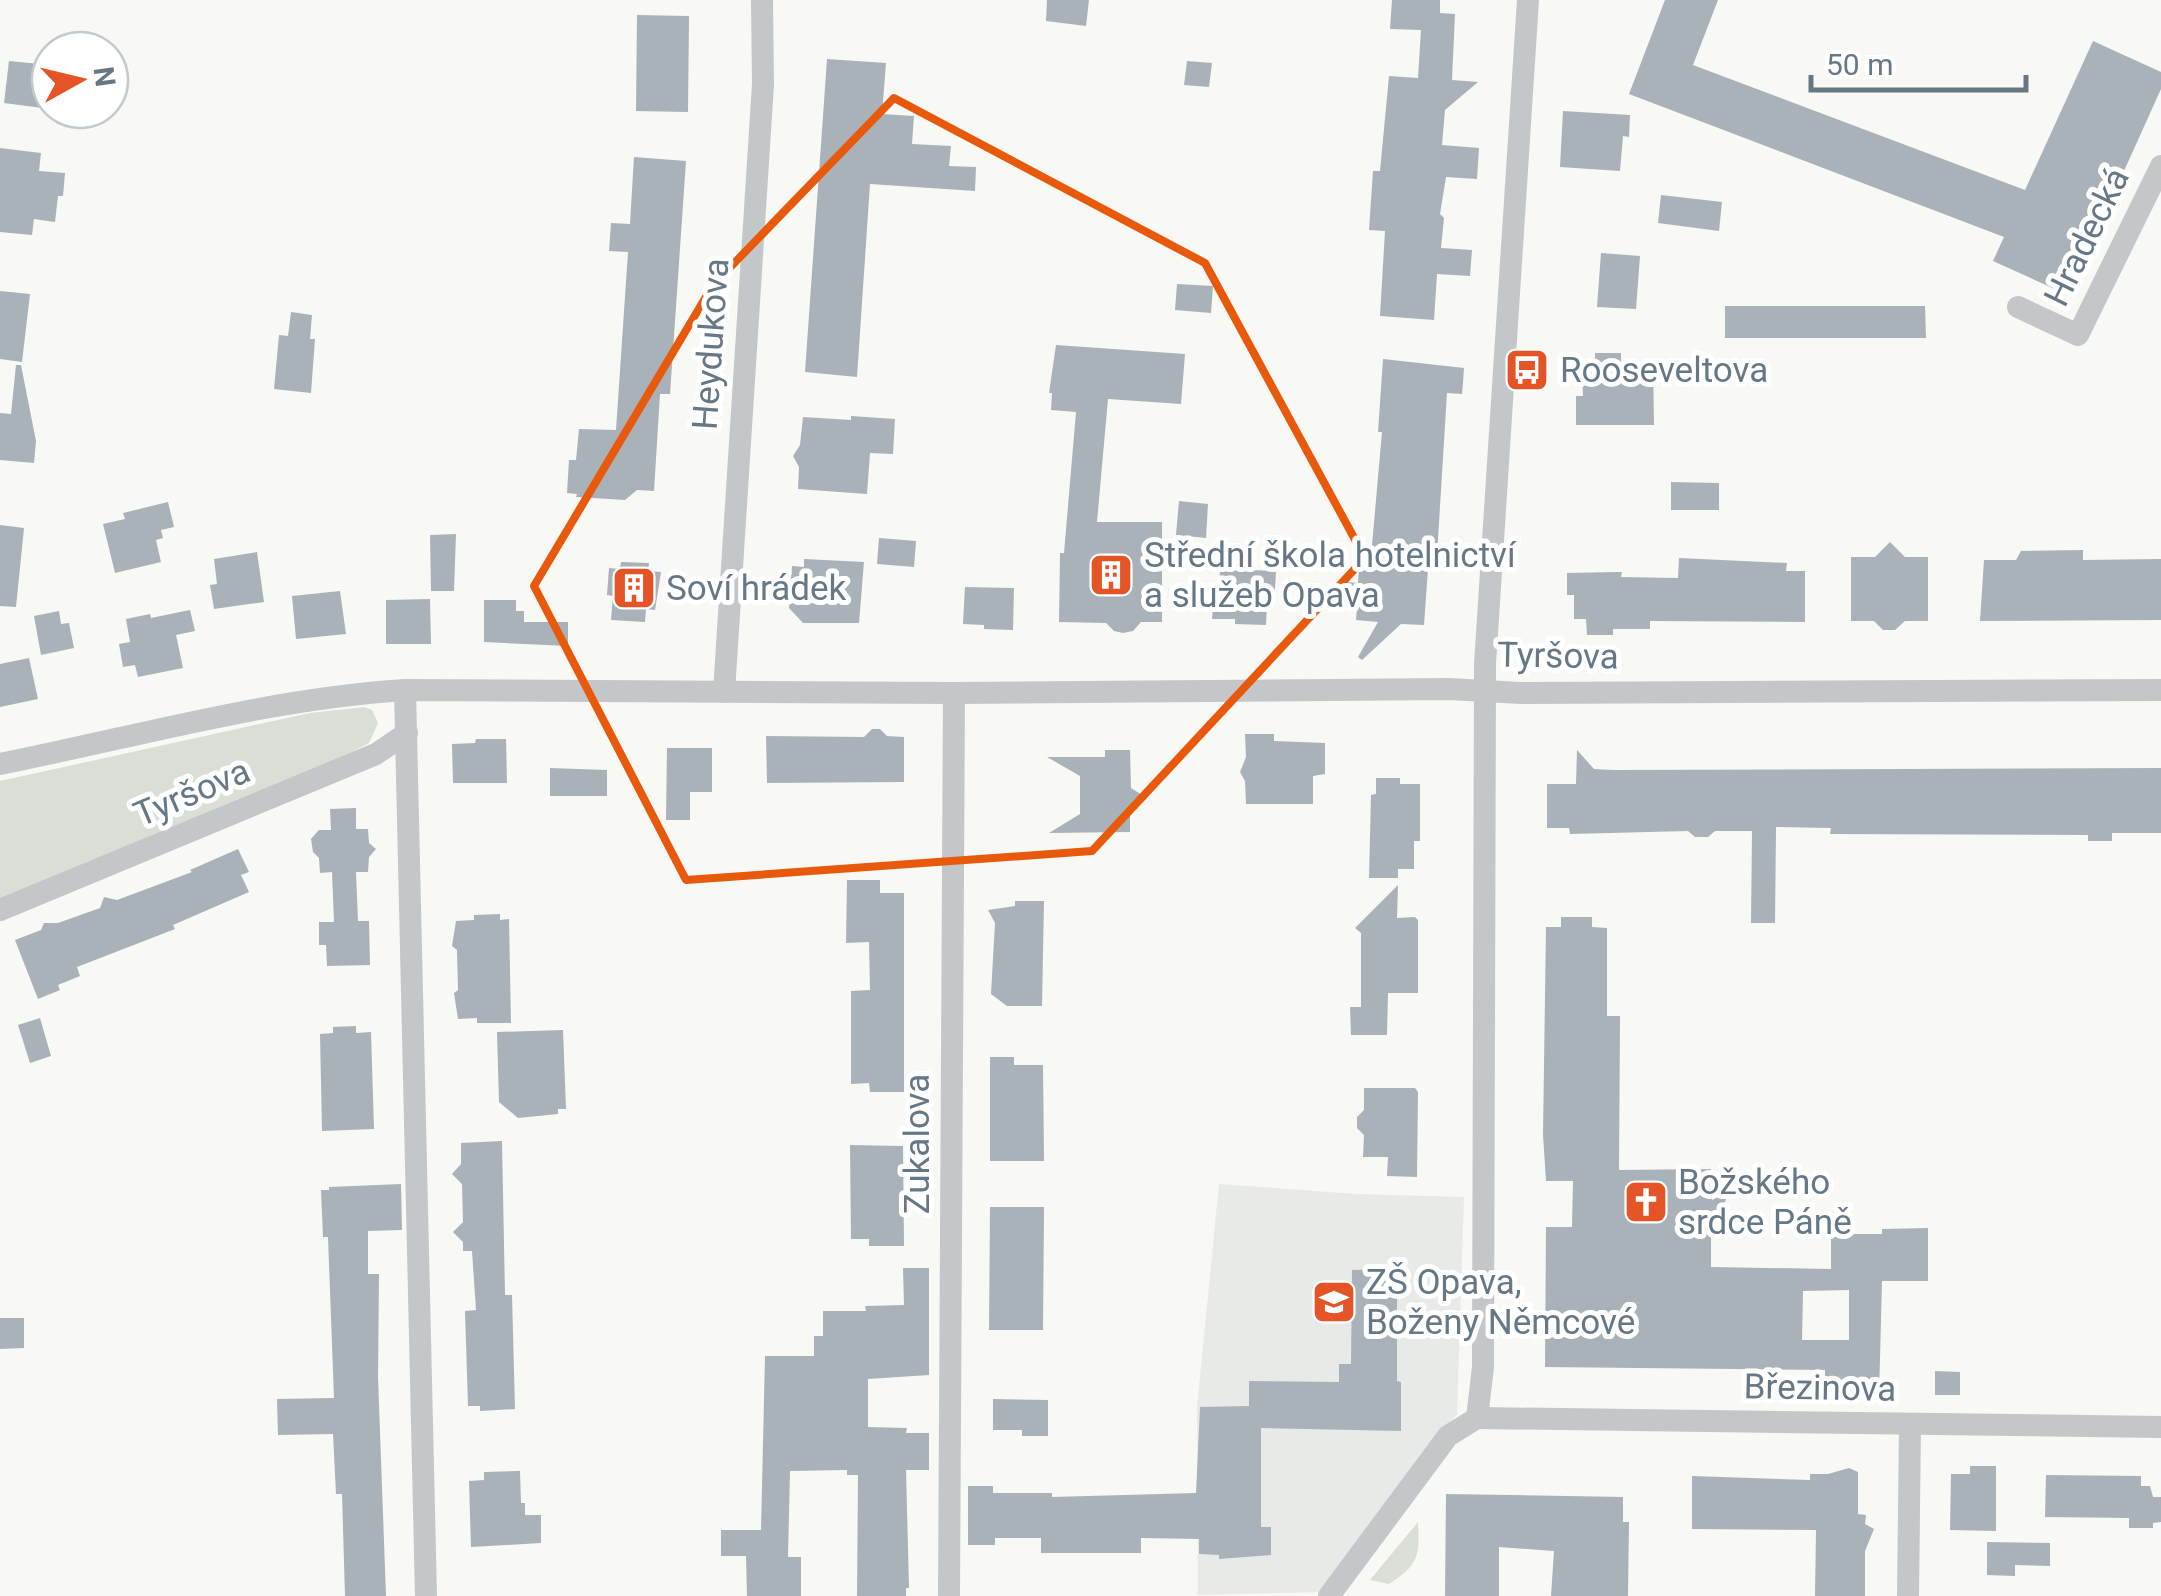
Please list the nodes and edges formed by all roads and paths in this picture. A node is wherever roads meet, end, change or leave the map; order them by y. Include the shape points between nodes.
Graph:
1 (762, 0) edge
2 (1528, 0) edge
3 (2161, 166) edge
4 (2018, 308) dead end
5 (1485, 689) junction
6 (405, 690) junction
7 (2161, 690) edge
8 (724, 692) junction
9 (954, 693) junction
10 (406, 734) junction
11 (0, 764) edge
12 (0, 910) edge
13 (1477, 1418) junction
14 (1910, 1424) junction
15 (2161, 1427) edge
16 (426, 1596) edge
17 (949, 1596) edge
18 (1329, 1596) edge
19 (1908, 1596) edge

1 - 8 street, Heydukova via 764,84
2 - 5 street
3 - 4 street, Hradecká via 2078,335
5 - 7 street, Tyršova
5 - 9 street, Tyršova
5 - 13 street via 1484,1366
6 - 8 street, Tyršova
6 - 10 street
6 - 11 street, Tyršova via 332,695
8 - 9 street, Tyršova
9 - 17 street, Zukalova
10 - 12 street, Tyršova via 376,754
10 - 16 street
13 - 14 street, Březinova
13 - 18 street via 1448,1436
14 - 15 street, Březinova
14 - 19 street

